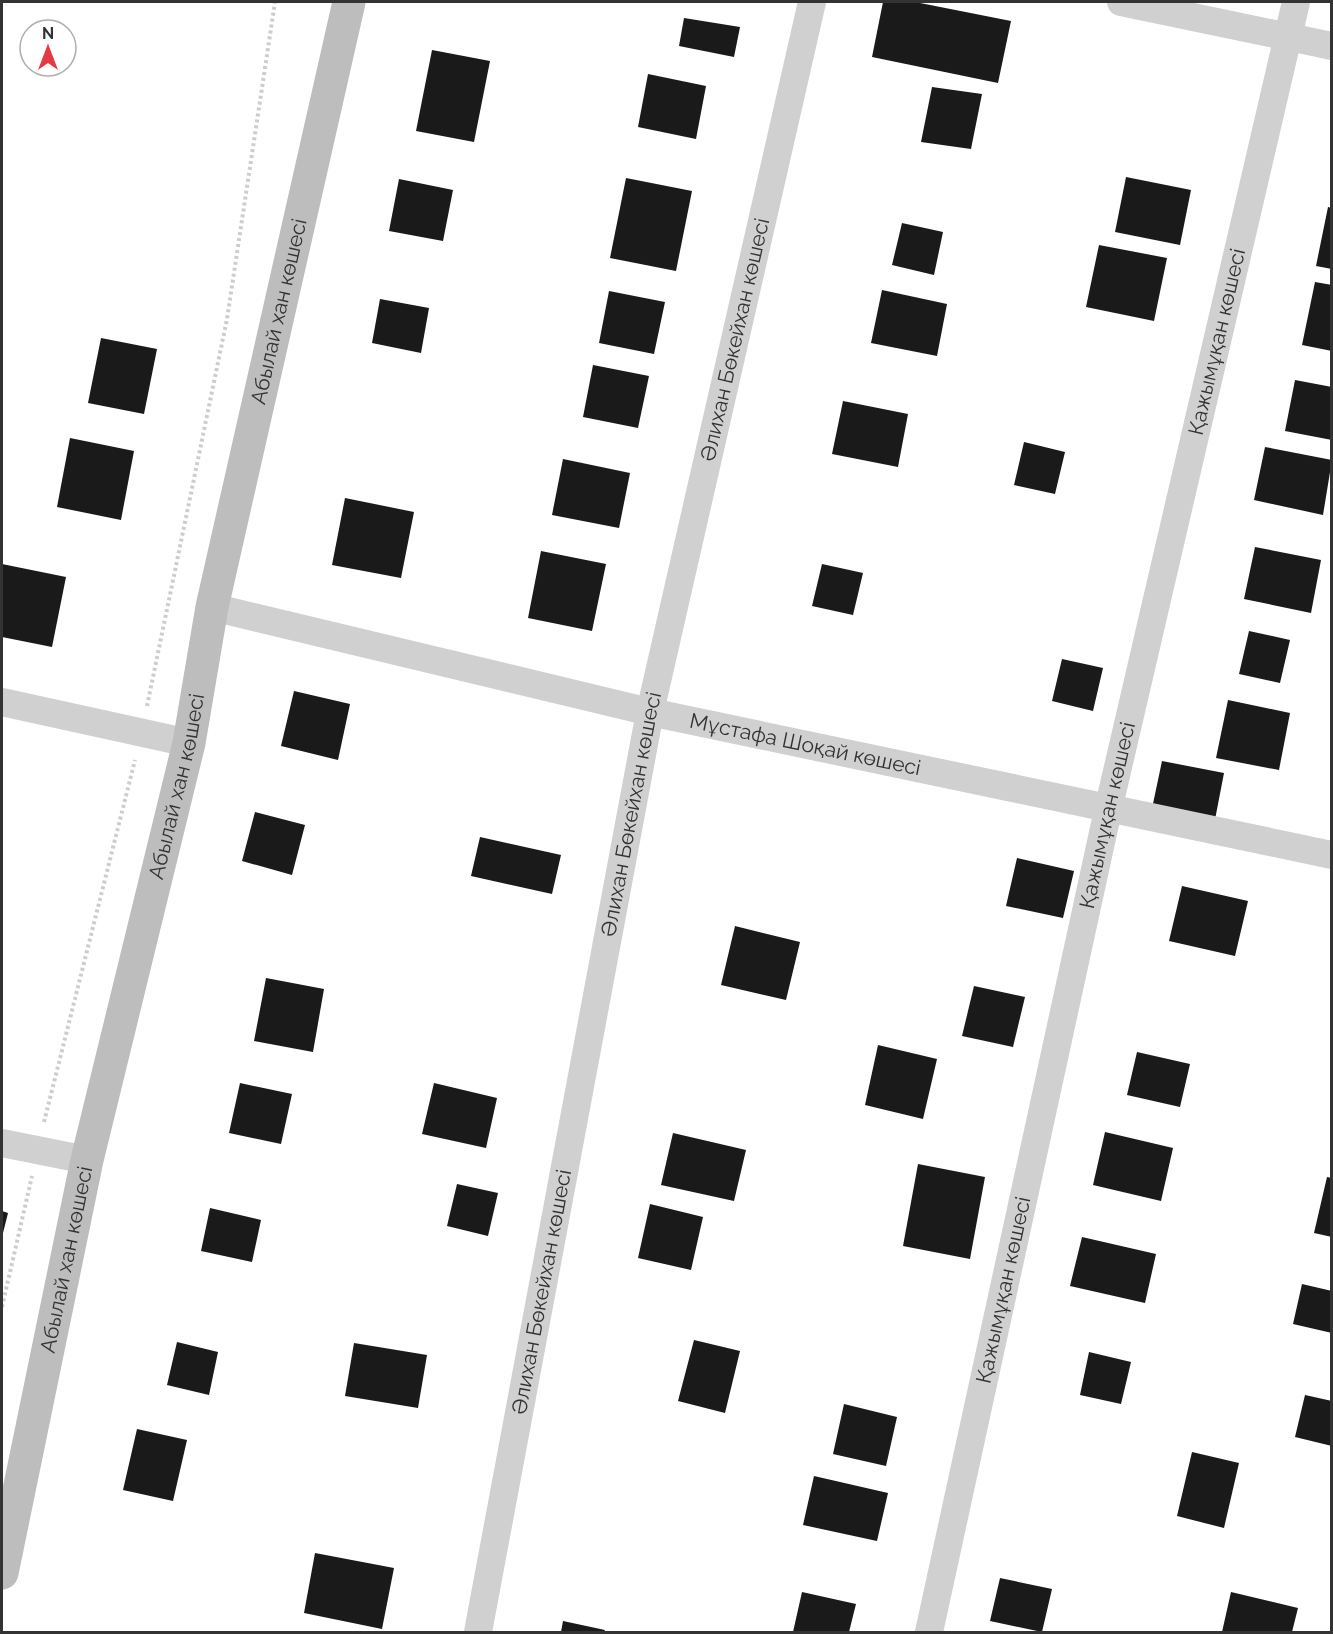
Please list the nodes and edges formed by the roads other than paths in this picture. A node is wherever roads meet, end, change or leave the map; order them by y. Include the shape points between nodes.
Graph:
1 (349, 2) edge
2 (812, 2) edge
3 (1121, 2) edge
4 (1296, 2) edge
5 (1288, 37) junction
6 (1332, 46) edge
7 (212, 607) junction
8 (2, 702) edge
9 (650, 712) junction
10 (189, 743) junction
11 (1108, 810) junction
12 (1332, 855) edge
13 (2, 1143) edge
14 (87, 1160) junction
15 (2, 1573) edge
16 (478, 1632) edge
17 (929, 1632) edge

1 - 7 street, Абылай хан көшесі
2 - 9 street, Әлихан Бөкейхан көшесі
3 - 5 street
4 - 5 street, Қажымұқан көшесі
5 - 6 street
5 - 11 street, Қажымұқан көшесі
7 - 9 street, Мұстафа Шоқай көшесі
7 - 10 street, Абылай хан көшесі
8 - 10 street
9 - 11 street, Мұстафа Шоқай көшесі
9 - 16 street, Әлихан Бөкейхан көшесі
10 - 14 street, Абылай хан көшесі
11 - 12 street, Мұстафа Шоқай көшесі
11 - 17 street, Қажымұқан көшесі
13 - 14 street
14 - 15 street, Абылай хан көшесі

